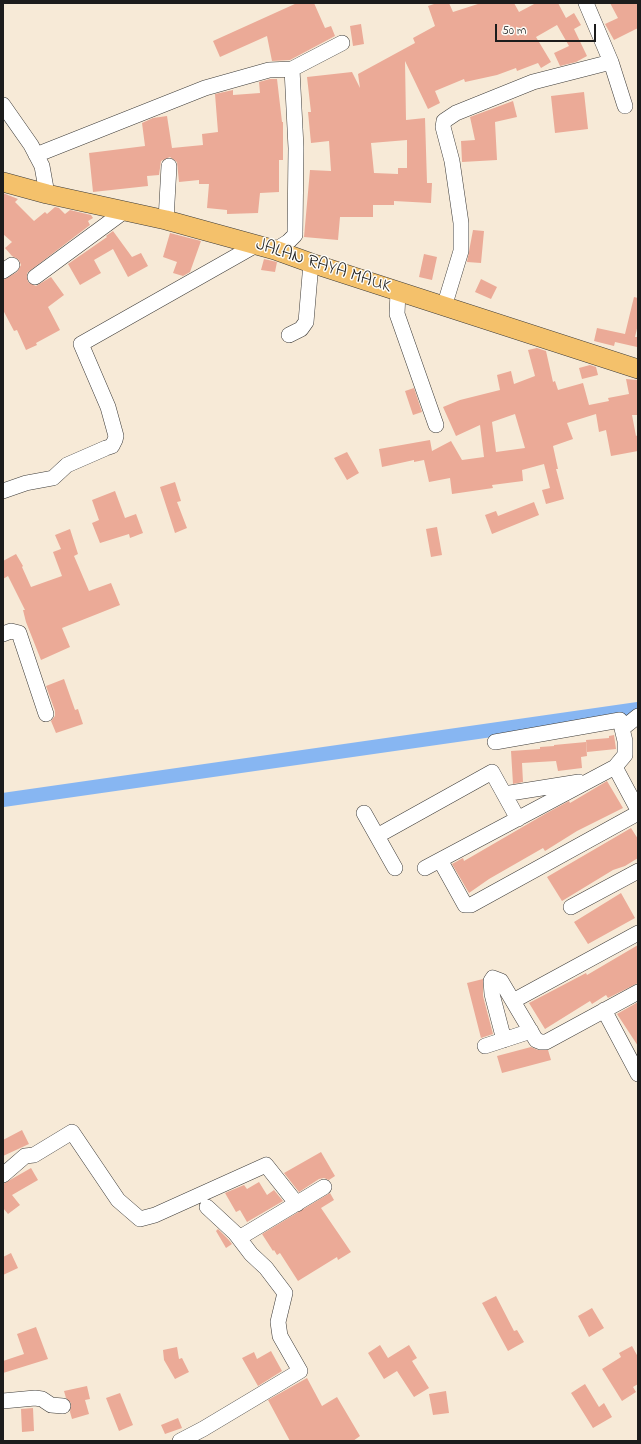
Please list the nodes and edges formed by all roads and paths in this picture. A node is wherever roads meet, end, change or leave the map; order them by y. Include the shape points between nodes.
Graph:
1 (586, 3) edge
2 (342, 43) dead end
3 (611, 62) junction
4 (292, 69) junction
5 (3, 105) edge
6 (625, 106) dead end
7 (36, 155) junction
8 (169, 166) dead end
9 (3, 182) edge
10 (47, 194) junction
11 (126, 210) junction
12 (166, 220) junction
13 (256, 245) junction
14 (275, 250) junction
15 (311, 264) junction
16 (35, 277) dead end
17 (398, 292) junction
18 (444, 307) junction
19 (289, 335) dead end
20 (638, 369) edge
21 (436, 425) dead end
22 (3, 491) edge
23 (3, 634) edge
24 (46, 714) dead end
25 (638, 716) edge
26 (623, 728) junction
27 (495, 742) dead end
28 (615, 767) junction
29 (592, 780) junction
30 (504, 794) junction
31 (638, 812) edge
32 (364, 813) dead end
33 (518, 819) junction
34 (377, 836) junction
35 (440, 860) junction
36 (395, 868) dead end
37 (425, 868) dead end
38 (638, 871) edge
39 (570, 907) dead end
40 (638, 933) edge
41 (638, 992) edge
42 (513, 1001) junction
43 (604, 1010) junction
44 (531, 1031) junction
45 (504, 1040) junction
46 (485, 1046) dead end
47 (635, 1062) edge
48 (3, 1175) edge
49 (324, 1187) dead end
50 (296, 1204) junction
51 (207, 1207) dead end
52 (239, 1238) junction
53 (3, 1401) edge
54 (63, 1406) dead end
55 (180, 1441) edge

1 - 3 street
2 - 4 street
3 - 6 street
3 - 18 street via 533,82 456,113 444,121 461,223 461,251
4 - 7 street via 270,70 205,88
4 - 14 street via 296,148 294,235
5 - 7 street
7 - 10 street via 42,166
8 - 12 street
9 - 10 main road, JALAN RAYA MAUK
10 - 11 main road, JALAN RAYA MAUK
11 - 12 main road, JALAN RAYA MAUK
11 - 16 street
12 - 13 main road, JALAN RAYA MAUK
13 - 14 main road, JALAN RAYA MAUK
13 - 22 street via 81,344 108,407 116,436 112,446 67,464 53,478
14 - 15 main road, JALAN RAYA MAUK
15 - 17 main road, JALAN RAYA MAUK
15 - 19 street via 306,322 301,329
17 - 18 main road, JALAN RAYA MAUK
17 - 21 street via 397,314
18 - 20 main road, JALAN RAYA MAUK
23 - 24 street via 19,632
25 - 26 street
26 - 27 street via 620,720
26 - 28 street via 625,754
28 - 29 street
28 - 31 street
29 - 30 street
29 - 33 street
30 - 33 street
30 - 34 street via 492,772
31 - 35 street via 471,905 466,904
32 - 34 street
33 - 35 street
34 - 36 street
35 - 37 street
38 - 39 street
40 - 42 street
41 - 43 street
42 - 44 street
42 - 45 street via 501,981 493,978 492,994
43 - 44 street via 546,1042 536,1040
43 - 47 street
44 - 45 street
45 - 46 street
48 - 50 street via 25,1156 34,1155 72,1132 118,1200 140,1219 155,1215 266,1165
49 - 50 street
50 - 52 street
51 - 52 street
52 - 55 street via 285,1293 278,1322 280,1336 300,1371
53 - 54 street via 35,1398 52,1405

